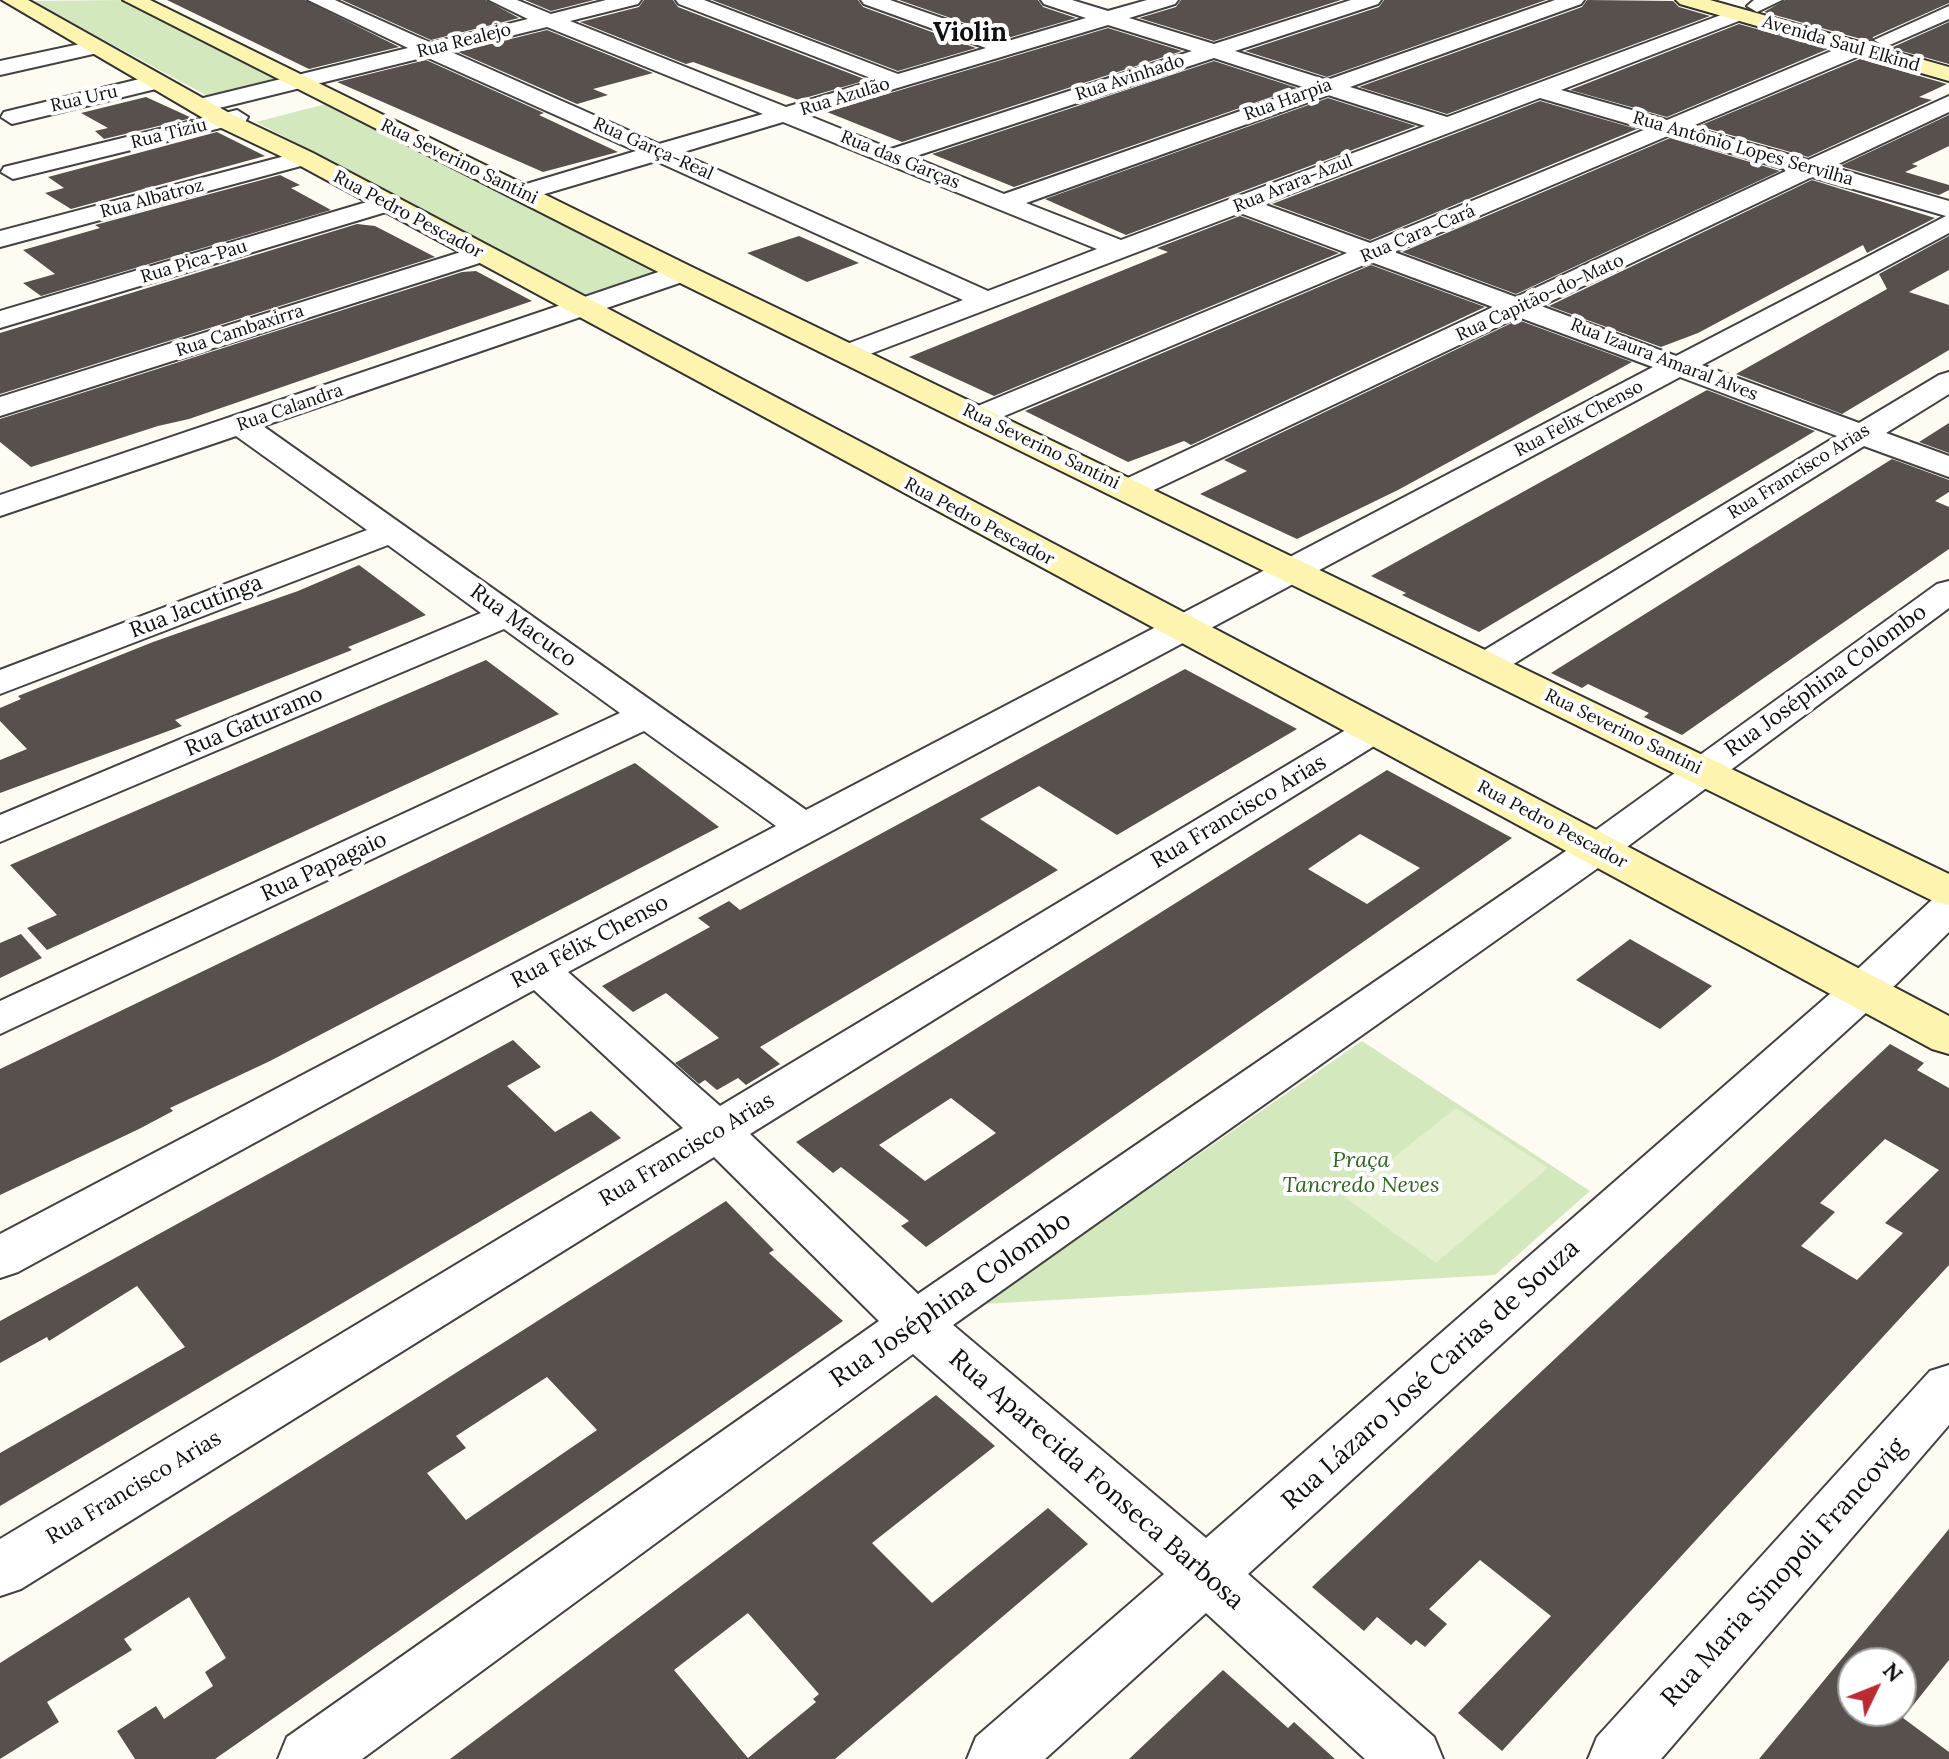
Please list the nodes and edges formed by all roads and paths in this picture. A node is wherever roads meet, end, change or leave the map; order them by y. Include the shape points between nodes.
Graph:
1 (13, 0) edge
2 (134, 0) edge
3 (318, 0) edge
4 (499, 0) edge
5 (631, 0) edge
6 (686, 0) edge
7 (871, 0) edge
8 (1051, 0) edge
9 (1168, 0) edge
10 (1371, 0) edge
11 (1574, 0) edge
12 (1687, 0) edge
13 (1751, 5) edge
14 (1949, 12) edge
15 (1107, 18) junction
16 (548, 20) junction
17 (1885, 40) junction
18 (94, 47) junction
19 (1007, 48) junction
20 (1856, 49) junction
21 (429, 50) junction
22 (1212, 51) junction
23 (1949, 57) edge
24 (0, 68) edge
25 (1949, 74) edge
26 (898, 81) junction
27 (156, 82) junction
28 (1326, 86) junction
29 (310, 89) junction
30 (1538, 90) junction
31 (1949, 103) edge
32 (6, 113) edge
33 (211, 113) junction
34 (784, 115) junction
35 (1444, 124) junction
36 (1669, 128) junction
37 (661, 152) junction
38 (890, 157) junction
39 (304, 158) junction
40 (1811, 169) junction
41 (522, 193) junction
42 (1004, 202) junction
43 (387, 204) junction
44 (1243, 205) junction
45 (1949, 209) edge
46 (1949, 223) edge
47 (0, 239) edge
48 (1122, 250) junction
49 (1374, 252) junction
50 (480, 254) junction
51 (682, 273) junction
52 (986, 300) junction
53 (1522, 307) junction
54 (579, 308) junction
55 (0, 320) edge
56 (849, 353) junction
57 (1678, 366) junction
58 (1949, 381) edge
59 (0, 407) edge
60 (979, 416) junction
61 (241, 425) junction
62 (1861, 434) junction
63 (1949, 467) edge
64 (1128, 490) junction
65 (0, 506) edge
66 (392, 532) junction
67 (1294, 571) junction
68 (1949, 591) edge
69 (507, 615) junction
70 (1182, 630) junction
71 (1486, 665) junction
72 (0, 683) edge
73 (647, 715) junction
74 (1373, 730) junction
75 (1704, 771) junction
76 (805, 828) junction
77 (0, 830) edge
78 (1597, 849) junction
79 (1949, 891) edge
80 (1949, 908) edge
81 (538, 969) junction
82 (1863, 990) junction
83 (0, 1019) edge
84 (1949, 1037) edge
85 (717, 1131) junction
86 (0, 1258) edge
87 (915, 1324) junction
88 (1949, 1387) edge
89 (0, 1570) edge
90 (1207, 1575) junction
91 (310, 1759) edge
92 (999, 1759) edge
93 (1411, 1759) edge
94 (1620, 1759) edge

1 - 18 street, Rua Pedro Pescador
2 - 29 street, Rua Severino Santini
3 - 21 street, Rua Garça-Real
4 - 16 street, Rua das Garças
5 - 16 street, Rua Realejo
6 - 26 street
7 - 19 street
8 - 15 street
9 - 15 street, Rua Azulão
10 - 22 street, Rua Avinhado
11 - 28 street, Rua Harpia
12 - 13 street, Avenida Saul Elkind
13 - 17 street, Avenida Saul Elkind
13 - 20 street, Avenida Saul Elkind
13 - 30 street, Rua Arara-Azul
14 - 17 street
15 - 19 street, Rua Azulão
15 - 22 street
16 - 21 street, Rua Realejo
16 - 34 street, Rua das Garças
17 - 23 street, Avenida Saul Elkind
18 - 24 street
18 - 27 street, Rua Pedro Pescador
19 - 26 street, Rua Azulão
20 - 25 street, Avenida Saul Elkind
20 - 36 street, Rua Cara-Cará
21 - 29 street, Rua Realejo
21 - 37 street, Rua Garça-Real
22 - 28 street
22 - 38 street, Rua Avinhado
26 - 34 street, Rua Azulão
27 - 32 street, Rua Uru
27 - 33 street, Rua Pedro Pescador
28 - 35 street
28 - 42 street, Rua Harpia
29 - 33 street, Rua Tiziu
29 - 33 street
29 - 41 street, Rua Severino Santini
30 - 35 street, Rua Arara-Azul
30 - 36 street, Rua Antônio Lopes Servilha
31 - 40 street, Rua Capitão-do-Mato
32 - 33 street, Rua Tiziu via 18,126 14,164
33 - 39 street, Rua Pedro Pescador
34 - 37 street, Rua Azulão
34 - 38 street, Rua das Garças
35 - 44 street, Rua Arara-Azul
36 - 40 street, Rua Antônio Lopes Servilha
36 - 49 street, Rua Cara-Cará
37 - 41 street, Rua Azulão
37 - 52 street, Rua Garça-Real
38 - 42 street, Rua das Garças
39 - 43 street, Rua Pedro Pescador
39 - 47 street, Rua Albatroz
40 - 45 street, Rua Antônio Lopes Servilha
40 - 53 street, Rua Capitão-do-Mato
41 - 51 street, Rua Severino Santini
42 - 48 street, Rua das Garças
43 - 50 street, Rua Pedro Pescador
43 - 55 street, Rua Pica-Pau
44 - 48 street, Rua Arara-Azul
44 - 49 street, Rua Izaura Amaral Alves
46 - 57 street, Rua Felix Chenso
48 - 52 street, Rua Arara-Azul
49 - 53 street, Rua Izaura Amaral Alves
49 - 60 street, Rua Cara-Cará
50 - 54 street, Rua Pedro Pescador
50 - 59 street, Rua Cambaxirra
51 - 54 street, Rua Calandra
51 - 56 street, Rua Severino Santini
52 - 56 street, Rua Arara-Azul
53 - 57 street, Rua Izaura Amaral Alves
53 - 64 street, Rua Capitão-do-Mato
54 - 61 street, Rua Calandra
54 - 70 street, Rua Pedro Pescador
56 - 60 street, Rua Severino Santini
57 - 62 street, Rua Izaura Amaral Alves
57 - 67 street, Rua Felix Chenso
58 - 62 street, Rua Francisco Arias
60 - 64 street, Rua Severino Santini
61 - 65 street, Rua Calandra
61 - 66 street, Rua Macuco
62 - 63 street, Rua Izaura Amaral Alves
62 - 71 street, Rua Francisco Arias
64 - 67 street, Rua Severino Santini
66 - 69 street, Rua Macuco
66 - 72 street, Rua Jacutinga
67 - 70 street, Rua Felix Chenso
67 - 71 street, Rua Severino Santini
68 - 75 street, Rua Joséphina Colombo
69 - 73 street, Rua Macuco
69 - 77 street, Rua Gaturamo
70 - 74 street, Rua Pedro Pescador
70 - 76 street, Rua Félix Chenso
71 - 75 street, Rua Severino Santini
73 - 76 street, Rua Macuco
73 - 83 street, Rua Papagaio
74 - 78 street, Rua Pedro Pescador
74 - 85 street, Rua Francisco Arias
75 - 78 street, Rua Joséphina Colombo
75 - 79 street, Rua Severino Santini
76 - 81 street, Rua Félix Chenso
78 - 82 street, Rua Pedro Pescador
78 - 87 street, Rua Joséphina Colombo
80 - 82 street, Rua Lázaro José Carias de Souza
81 - 85 street, Rua Aparecida Fonseca Barbosa
81 - 86 street, Rua Félix Chenso
82 - 84 street, Rua Pedro Pescador
82 - 90 street, Rua Lázaro José Carias de Souza
85 - 87 street, Rua Aparecida Fonseca Barbosa
85 - 89 street, Rua Francisco Arias
87 - 90 street, Rua Aparecida Fonseca Barbosa
87 - 91 street, Rua Joséphina Colombo
88 - 94 street, Rua Maria Sinopoli Francovig
90 - 92 street, Rua Lázaro José Carias de Souza
90 - 93 street, Rua Aparecida Fonseca Barbosa

